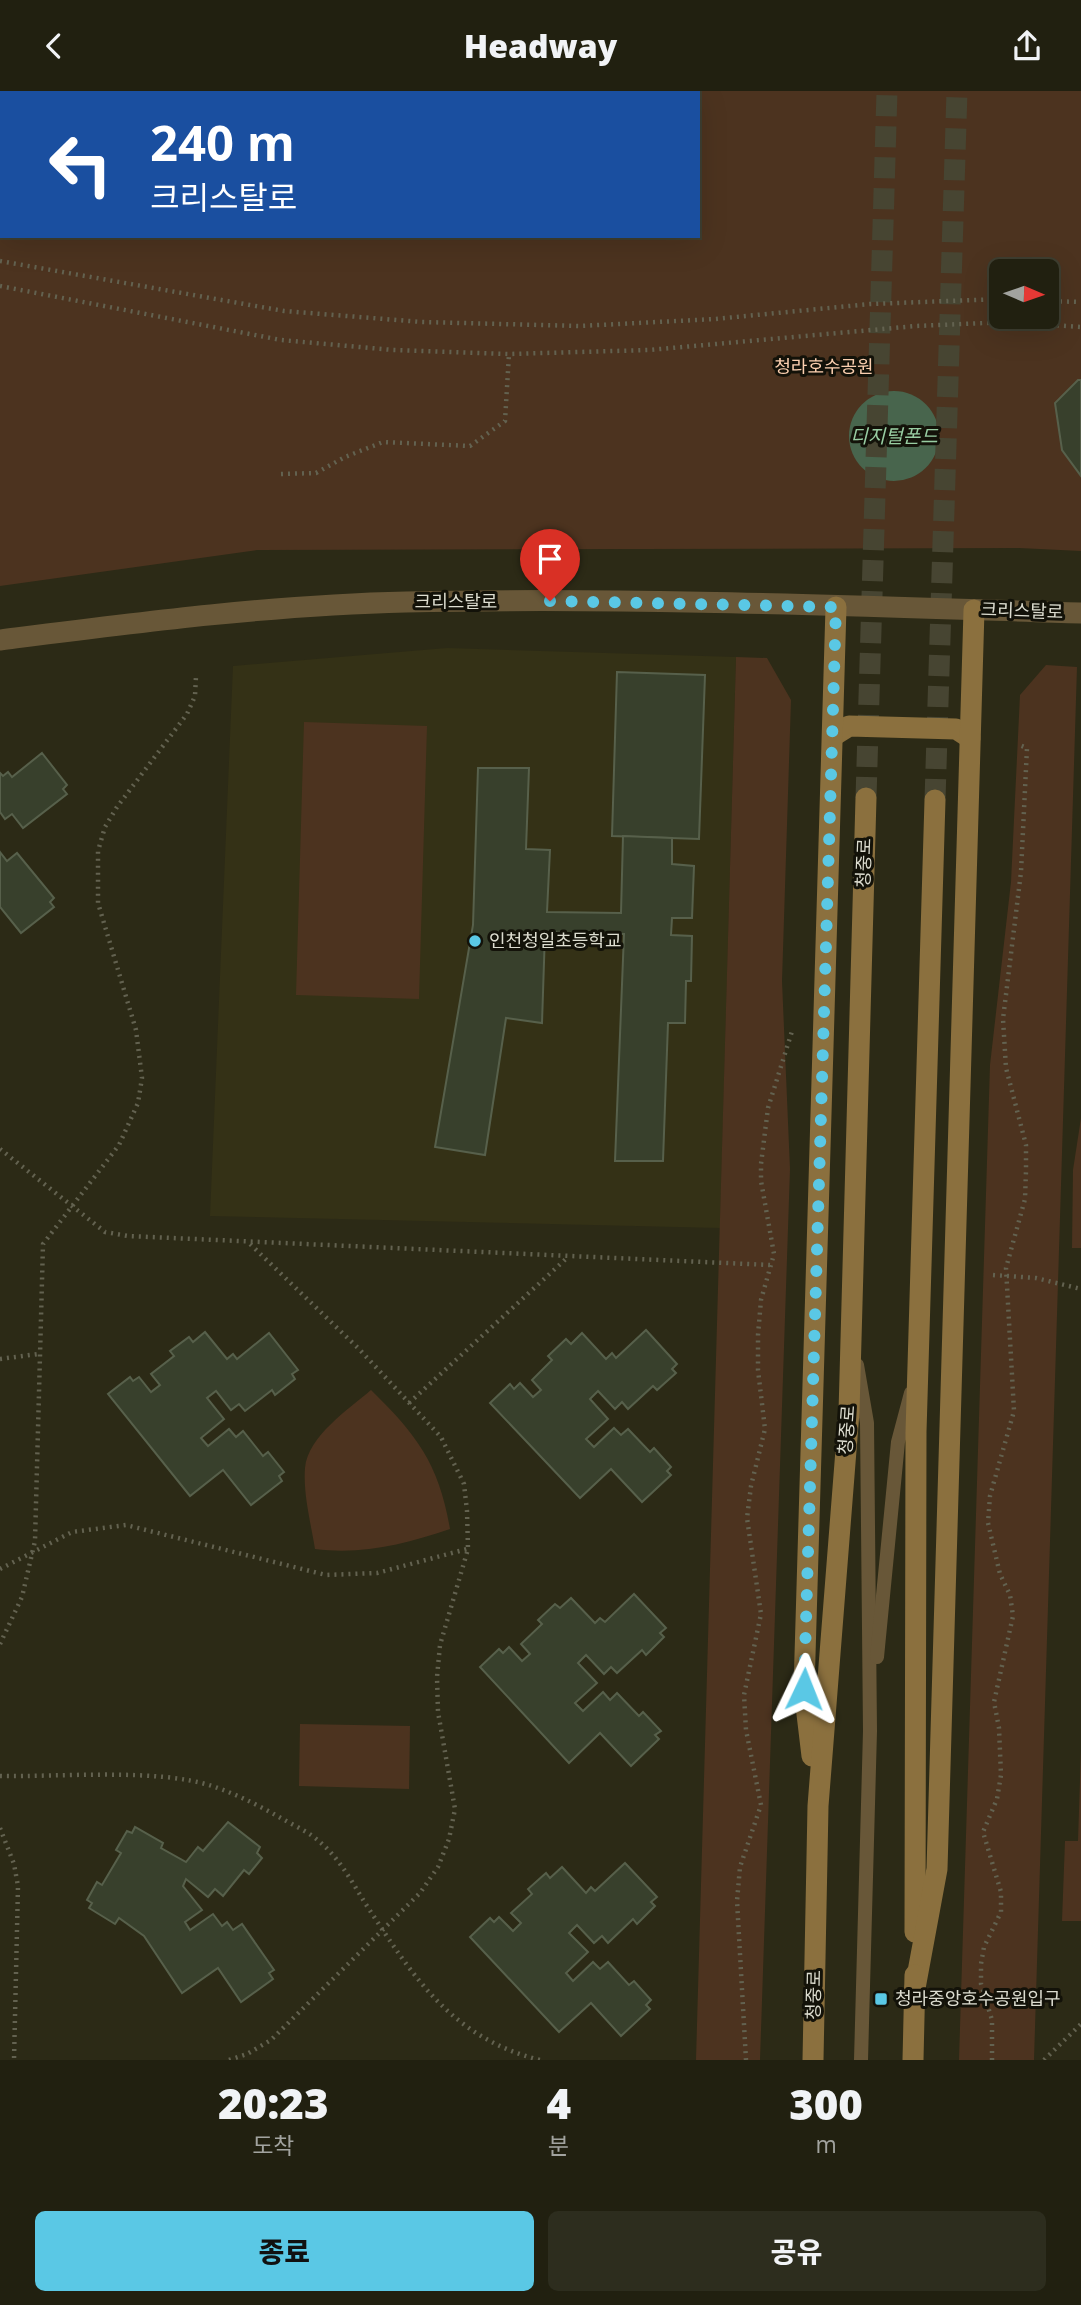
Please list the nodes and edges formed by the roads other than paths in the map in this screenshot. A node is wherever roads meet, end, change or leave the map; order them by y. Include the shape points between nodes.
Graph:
1 (836, 607) junction
2 (974, 610) junction
3 (1081, 613) edge
4 (0, 640) edge
5 (833, 736) junction
6 (970, 738) junction
7 (866, 798) tunnel mouth
8 (935, 800) tunnel mouth
9 (851, 1329) junction
10 (918, 1364) junction
11 (870, 1731) junction
12 (818, 1806) junction
13 (915, 1987) junction
14 (813, 2060) edge
15 (862, 2060) edge
16 (913, 2060) edge

1 - 2 street, 크리스탈로
1 - 4 street, 크리스탈로 via 667,602 374,603
1 - 5 street
2 - 3 street, 크리스탈로
2 - 6 street
5 - 6 street via 849,726 956,729
5 - 12 street via 804,1689
6 - 13 street via 937,1869
7 - 9 street, 청중로
8 - 10 street
9 - 11 lane via 867,1423
9 - 12 street, 청중로 via 849,1412
10 - 11 lane via 898,1442
10 - 13 street
11 - 15 lane
12 - 14 street, 청중로
13 - 16 street

